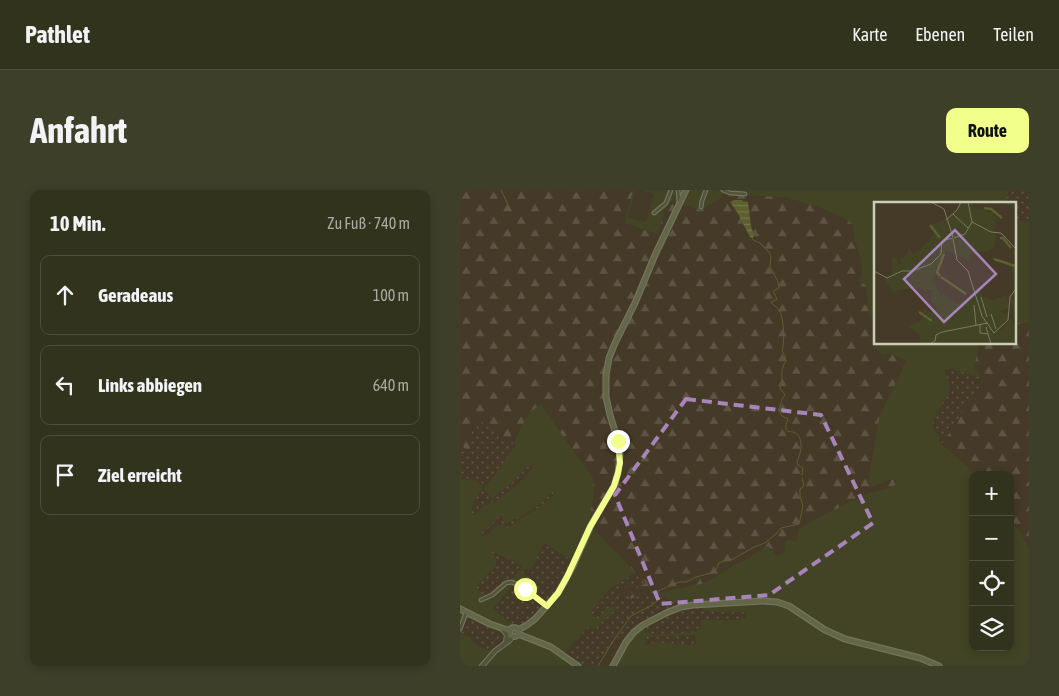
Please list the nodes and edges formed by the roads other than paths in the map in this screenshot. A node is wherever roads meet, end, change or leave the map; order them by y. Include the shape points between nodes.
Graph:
1 (672, 190) edge
2 (678, 190) edge
3 (686, 190) edge
4 (706, 190) edge
5 (723, 190) edge
6 (735, 192) edge
7 (746, 194) dead end
8 (680, 203) junction
9 (701, 207) dead end
10 (654, 213) dead end
11 (481, 600) dead end
12 (547, 606) junction
13 (460, 609) edge
14 (466, 613) junction
15 (527, 625) junction
16 (502, 628) junction
17 (460, 629) edge
18 (518, 632) junction
19 (511, 634) junction
20 (529, 639) junction
21 (506, 642) junction
22 (482, 666) edge
23 (578, 666) edge
24 (613, 666) edge
25 (939, 666) edge

1 - 10 street via 666,203
2 - 8 street
3 - 8 main road
4 - 9 street
5 - 6 street
6 - 7 street
8 - 12 main road via 608,364 606,397 620,454 616,479 569,574
11 - 12 street via 506,583 513,582
12 - 15 main road
13 - 14 main road
14 - 16 main road
14 - 17 street
15 - 18 main road
15 - 20 main road via 525,633
16 - 19 main road
16 - 21 street via 507,635
18 - 19 main road via 515,637
18 - 19 main road via 514,628
18 - 20 main road
19 - 21 street
20 - 23 main road via 550,647
21 - 22 street
24 - 25 main road via 634,632 671,611 693,605 766,601 791,607 845,639

